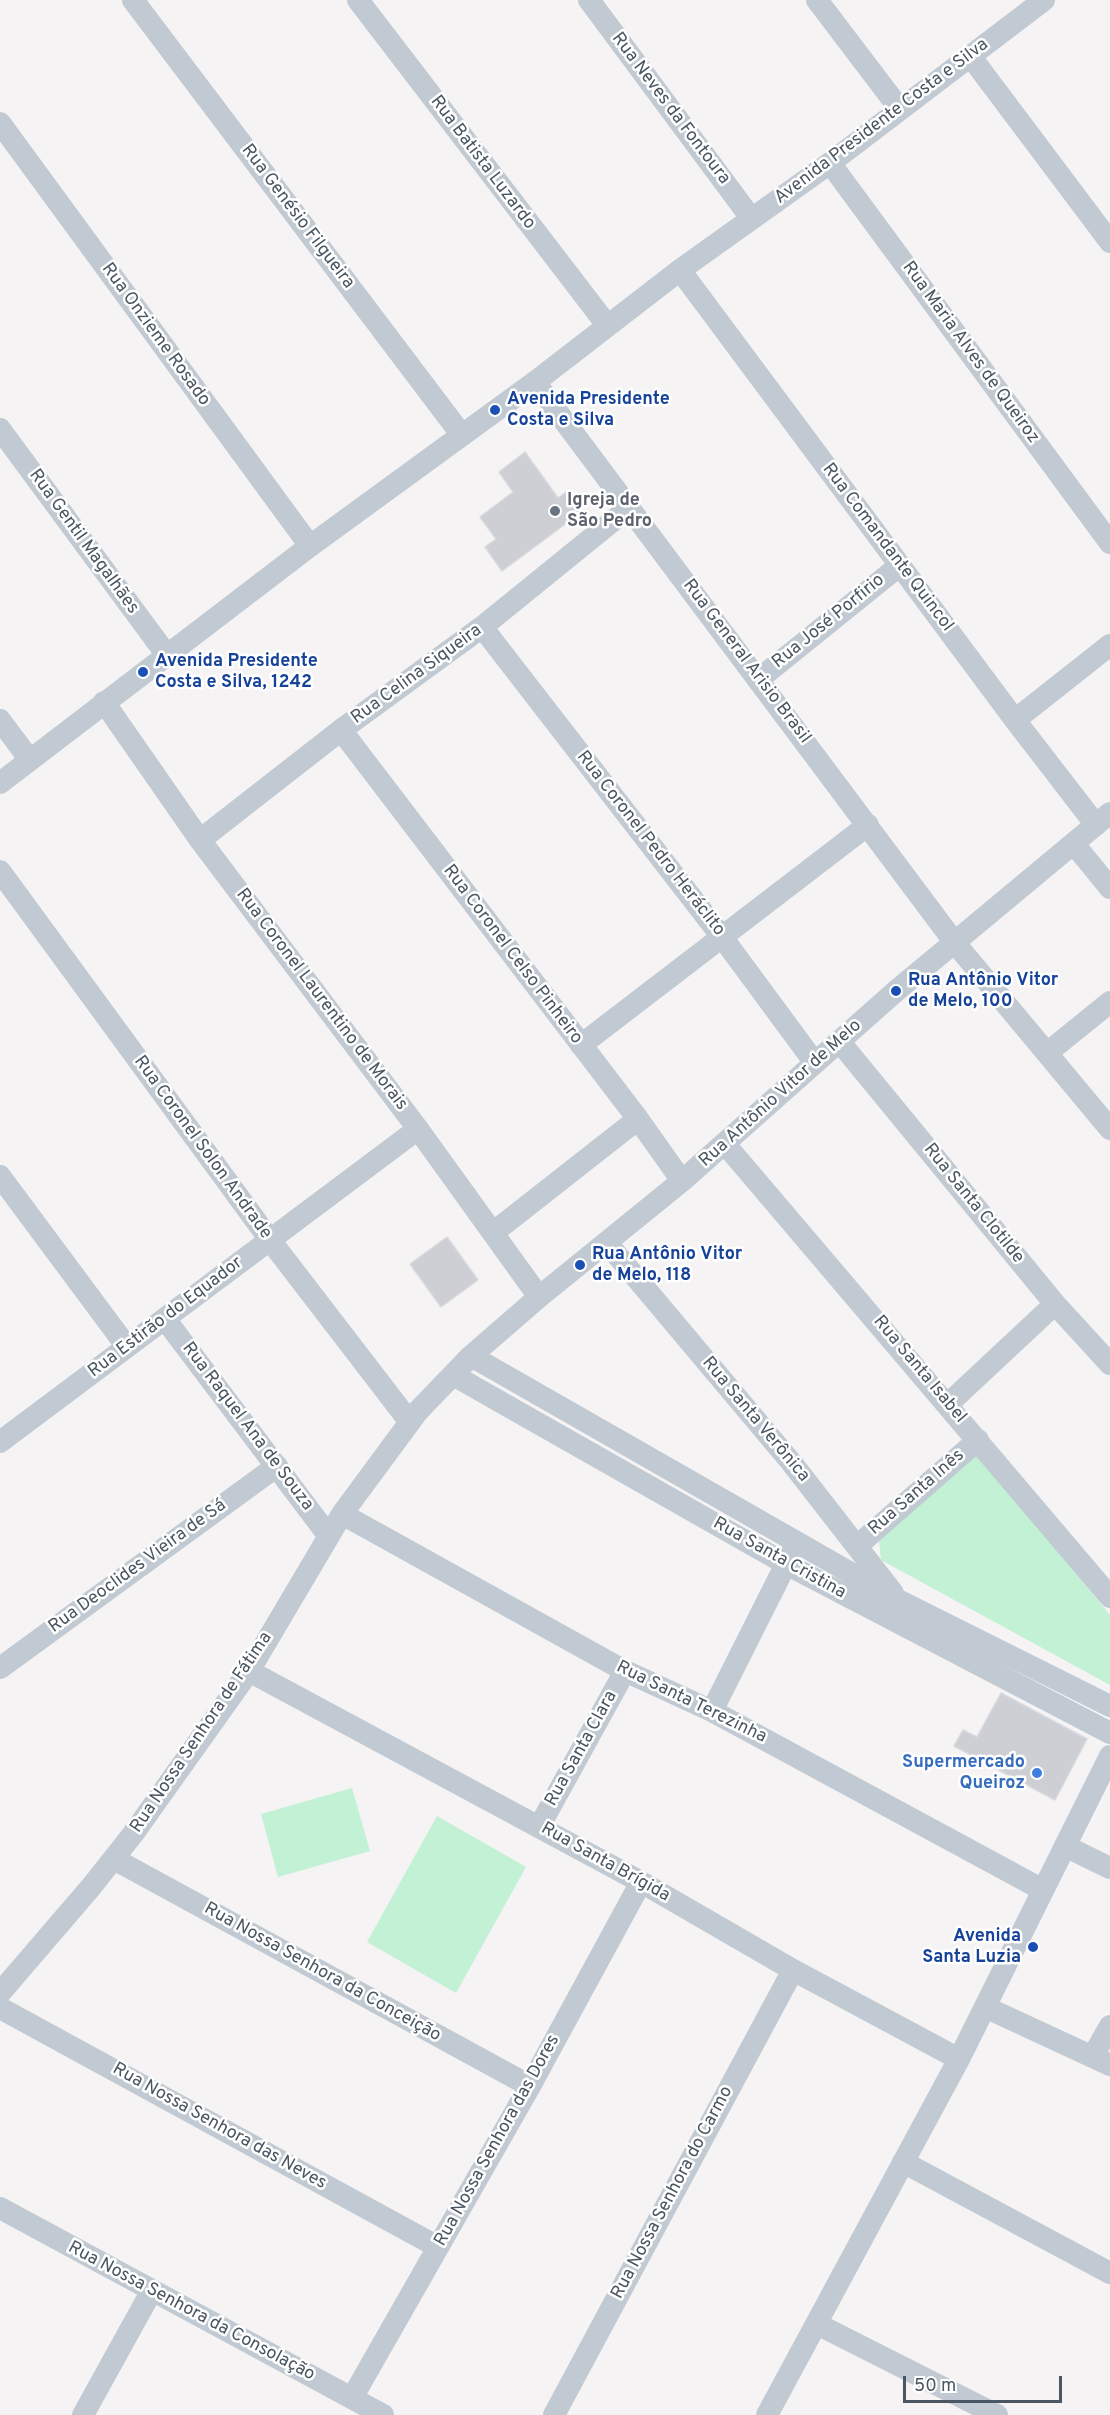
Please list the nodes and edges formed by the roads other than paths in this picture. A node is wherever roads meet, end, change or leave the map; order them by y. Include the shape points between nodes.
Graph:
1 (133, 0) edge
2 (358, 0) edge
3 (589, 0) edge
4 (817, 0) edge
5 (1044, 0) edge
6 (971, 57) junction
7 (899, 108) junction
8 (0, 123) edge
9 (830, 163) junction
10 (751, 219) junction
11 (1110, 242) edge
12 (680, 270) junction
13 (607, 325) junction
14 (535, 382) junction
15 (0, 429) edge
16 (461, 434) junction
17 (630, 507) junction
18 (1108, 536) edge
19 (310, 546) junction
20 (899, 566) junction
21 (482, 627) junction
22 (1110, 645) edge
23 (166, 654) junction
24 (759, 678) junction
25 (104, 702) junction
26 (0, 720) edge
27 (1015, 720) junction
28 (341, 730) junction
29 (30, 760) junction
30 (0, 783) edge
31 (1103, 819) edge
32 (868, 825) junction
33 (200, 840) junction
34 (1074, 844) junction
35 (0, 871) edge
36 (1110, 888) edge
37 (722, 937) junction
38 (955, 943) junction
39 (1110, 1002) edge
40 (839, 1041) junction
41 (581, 1045) junction
42 (1047, 1053) junction
43 (815, 1063) junction
44 (638, 1119) junction
45 (1110, 1129) edge
46 (418, 1130) junction
47 (725, 1144) junction
48 (0, 1176) edge
49 (682, 1181) junction
50 (494, 1232) junction
51 (270, 1240) junction
52 (608, 1243) junction
53 (539, 1297) junction
54 (1055, 1304) junction
55 (165, 1319) junction
56 (127, 1347) junction
57 (471, 1356) junction
58 (1110, 1364) edge
59 (453, 1375) junction
60 (948, 1404) junction
61 (409, 1421) junction
62 (978, 1440) junction
63 (0, 1442) edge
64 (277, 1466) junction
65 (342, 1514) junction
66 (328, 1535) junction
67 (797, 1543) junction
68 (857, 1546) junction
69 (786, 1564) junction
70 (1108, 1591) edge
71 (898, 1600) junction
72 (0, 1668) edge
73 (249, 1671) junction
74 (625, 1671) junction
75 (1110, 1706) edge
76 (712, 1711) junction
77 (1110, 1733) edge
78 (1110, 1756) edge
79 (539, 1827) junction
80 (1065, 1846) junction
81 (114, 1859) junction
82 (1110, 1868) edge
83 (641, 1882) junction
84 (1043, 1890) junction
85 (793, 1970) junction
86 (0, 1993) edge
87 (985, 2007) junction
88 (0, 2008) edge
89 (1110, 2026) edge
90 (958, 2059) junction
91 (1102, 2060) edge
92 (530, 2086) junction
93 (903, 2162) junction
94 (0, 2208) edge
95 (438, 2247) junction
96 (1110, 2273) edge
97 (151, 2292) junction
98 (817, 2324) junction
99 (352, 2398) junction
100 (984, 2412) edge
101 (83, 2415) edge
102 (383, 2415) edge
103 (554, 2415) edge
104 (767, 2415) edge

1 - 16 street, Rua Genésio Filgueira
2 - 13 street, Rua Batista Luzardo
3 - 10 street, Rua Neves da Fontoura
4 - 7 street
5 - 6 street, Avenida Presidente Costa e Silva
6 - 7 street, Avenida Presidente Costa e Silva
6 - 11 street
7 - 9 street, Avenida Presidente Costa e Silva
8 - 19 street, Rua Onzieme Rosado
9 - 10 street, Avenida Presidente Costa e Silva
9 - 18 street, Rua Maria Alves de Queiroz
10 - 12 street, Avenida Presidente Costa e Silva
12 - 13 street, Avenida Presidente Costa e Silva
12 - 20 street, Rua Comandante Quincol
13 - 14 street, Avenida Presidente Costa e Silva
14 - 16 street, Avenida Presidente Costa e Silva
14 - 17 street, Rua General Arisio Brasil
15 - 23 street, Rua Gentil Magalhães
16 - 19 street, Avenida Presidente Costa e Silva
17 - 21 street, Rua Celina Siqueira
17 - 24 street, Rua General Arisio Brasil
19 - 23 street, Avenida Presidente Costa e Silva
20 - 24 street, Rua José Porfirio
20 - 27 street, Rua Comandante Quincol
21 - 28 street, Rua Celina Siqueira
21 - 37 street, Rua Coronel Pedro Heráclito
22 - 27 street
23 - 25 street, Avenida Presidente Costa e Silva
24 - 32 street, Rua General Arisio Brasil
25 - 29 street, Avenida Presidente Costa e Silva
25 - 33 street, Rua Coronel Laurentino de Morais
26 - 29 street
27 - 31 street, Rua Comandante Quincol
28 - 33 street, Rua Celina Siqueira
28 - 41 street, Rua Coronel Celso Pinheiro
29 - 30 street, Avenida Presidente Costa e Silva
31 - 34 street, Rua Antônio Vitor de Melo
32 - 37 street
32 - 38 street, Rua General Arisio Brasil
33 - 46 street, Rua Coronel Laurentino de Morais
34 - 36 street
34 - 38 street, Rua Antônio Vitor de Melo
35 - 51 street, Rua Coronel Solon Andrade
37 - 41 street
37 - 43 street, Rua Coronel Pedro Heráclito
38 - 40 street, Rua Antônio Vitor de Melo
38 - 42 street, Rua General Arisio Brasil
39 - 42 street
40 - 43 street, Rua Antônio Vitor de Melo
40 - 54 street, Rua Santa Clotilde
41 - 44 street, Rua Coronel Celso Pinheiro
42 - 45 street, Rua General Arisio Brasil
43 - 47 street, Rua Antônio Vitor de Melo
44 - 49 street, Rua Coronel Celso Pinheiro
44 - 50 street
46 - 50 street, Rua Coronel Laurentino de Morais
46 - 51 street, Rua Estirão do Equador
47 - 49 street, Rua Antônio Vitor de Melo
47 - 60 street, Rua Santa Isabel
48 - 56 street
49 - 52 street, Rua Antônio Vitor de Melo
50 - 53 street, Rua Coronel Laurentino de Morais
51 - 55 street, Rua Estirão do Equador
51 - 61 street, Rua Coronel Solon Andrade
52 - 53 street, Rua Antônio Vitor de Melo
52 - 68 street, Rua Santa Verônica
53 - 57 street, Rua Antônio Vitor de Melo
54 - 58 street, Rua Santa Clotilde
54 - 60 street
55 - 56 street, Rua Estirão do Equador
55 - 64 street, Rua Raquel Ana de Souza
56 - 63 street, Rua Estirão do Equador
57 - 59 street, Rua Antônio Vitor de Melo
57 - 67 street, Rua Santa Cristina
59 - 61 street, Rua Nossa Senhora de Fátima
59 - 69 street, Rua Santa Cristina
60 - 62 street, Rua Santa Isabel
61 - 65 street, Rua Nossa Senhora de Fátima
62 - 68 street, Rua Santa Inês
62 - 70 street, Rua Santa Isabel
64 - 66 street, Rua Raquel Ana de Souza
64 - 72 street, Rua Deoclides Vieira de Sá
65 - 66 street, Rua Nossa Senhora de Fátima
65 - 74 street, Rua Santa Terezinha
66 - 73 street, Rua Nossa Senhora de Fátima
67 - 69 street
67 - 71 street, Rua Santa Cristina
68 - 71 street, Rua Santa Verônica
69 - 76 street
69 - 77 street, Rua Santa Cristina
71 - 75 street, Rua Santa Cristina
73 - 79 street, Rua Santa Brígida
73 - 81 street, Rua Nossa Senhora de Fátima
74 - 76 street, Rua Santa Terezinha
74 - 79 street, Rua Santa Clara
76 - 84 street, Rua Santa Terezinha
78 - 80 street
79 - 83 street, Rua Santa Brígida
80 - 82 street
80 - 84 street
81 - 86 street, Rua Nossa Senhora de Fátima
81 - 92 street, Rua Nossa Senhora da Conceição
83 - 85 street, Rua Santa Brígida
83 - 92 street, Rua Nossa Senhora das Dores
84 - 87 street
85 - 90 street, Rua Santa Brígida
85 - 103 street, Rua Nossa Senhora do Carmo
87 - 90 street
87 - 91 street
88 - 95 street, Rua Nossa Senhora das Neves
89 - 91 street
90 - 93 street
92 - 95 street, Rua Nossa Senhora das Dores
93 - 96 street
93 - 98 street
94 - 97 street, Rua Nossa Senhora da Consolação
95 - 99 street, Rua Nossa Senhora das Dores
97 - 99 street, Rua Nossa Senhora da Consolação
97 - 101 street
98 - 100 street
98 - 104 street
99 - 102 street, Rua Nossa Senhora da Consolação

